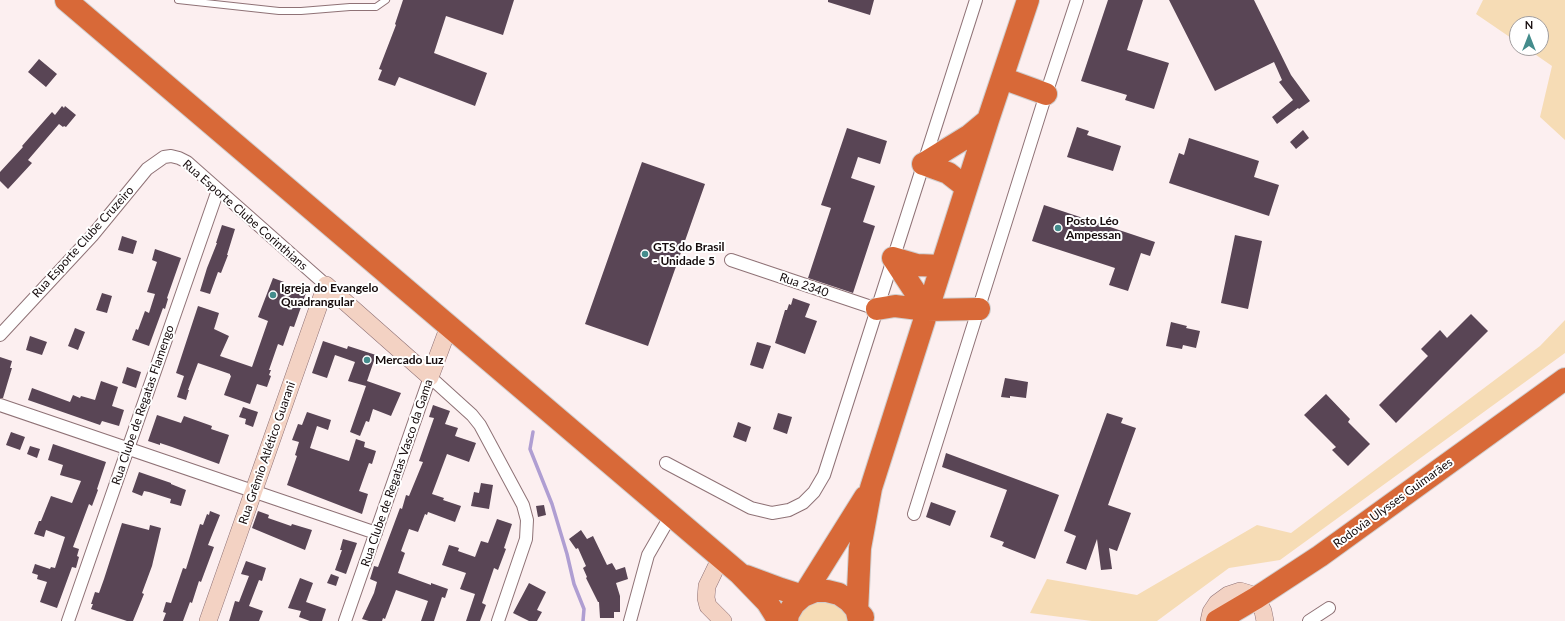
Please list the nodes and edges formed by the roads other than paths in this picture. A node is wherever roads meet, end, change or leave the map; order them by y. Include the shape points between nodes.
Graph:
1 (66, 0) edge
2 (178, 0) edge
3 (386, 0) edge
4 (976, 0) edge
5 (1028, 0) edge
6 (1077, 0) edge
7 (1002, 78) junction
8 (1046, 94) junction
9 (988, 120) junction
10 (171, 156) joint
11 (923, 164) junction
12 (966, 187) junction
13 (218, 190) junction
14 (893, 258) junction
15 (731, 260) dead end
16 (941, 266) junction
17 (326, 285) junction
18 (979, 308) junction
19 (877, 309) junction
20 (927, 310) junction
21 (449, 326) junction
22 (0, 335) edge
23 (430, 377) junction
24 (1565, 379) edge
25 (0, 405) edge
26 (128, 449) junction
27 (666, 463) dead end
28 (870, 488) junction
29 (254, 492) junction
30 (914, 514) dead end
31 (671, 515) junction
32 (376, 533) junction
33 (720, 557) junction
34 (739, 573) junction
35 (1248, 595) junction
36 (803, 596) junction
37 (1329, 608) dead end
38 (861, 618) edge
39 (68, 621) edge
40 (208, 621) edge
41 (345, 621) edge
42 (498, 621) edge
43 (630, 621) edge
44 (723, 621) edge
45 (779, 621) edge
46 (787, 621) edge
47 (1209, 621) edge
48 (1217, 621) edge
49 (1266, 621) edge
50 (1309, 621) edge

1 - 21 highway
2 - 3 lane via 279,12 301,12 376,7
4 - 11 street
5 - 7 highway
6 - 8 street
7 - 8 highway
7 - 9 highway
8 - 18 street
9 - 11 highway via 970,135
9 - 12 highway
10 - 13 street, Rua Esporte Clube Corinthians via 187,162
10 - 22 street, Rua Esporte Clube Cruzeiro via 164,157 147,169 92,236
11 - 12 highway via 948,173
11 - 14 street
12 - 16 highway
13 - 17 street, Rua Esporte Clube Corinthians
13 - 26 street, Rua Clube de Regatas Flamengo
14 - 16 highway via 917,265
14 - 19 street
14 - 20 highway
15 - 19 street, Rua 2340
16 - 20 highway
17 - 23 street, Rua Esporte Clube Corinthians
17 - 29 street, Rua Grêmio Atlético Guarani
18 - 20 highway
18 - 30 street
19 - 20 highway via 895,306
19 - 27 street via 824,475 814,492 803,503 789,510 772,513 751,508
20 - 28 highway
21 - 23 street, Rua Clube de Regatas Vasco da Gama
21 - 31 highway
23 - 32 street, Rua Clube de Regatas Vasco da Gama
23 - 42 street, Rua Esporte Clube Corinthians via 480,425 523,505 527,520 526,539
24 - 35 highway, Rodovia Ulysses Guimarães via 1320,556 1281,582
25 - 26 street
26 - 29 street
26 - 39 street, Rua Clube de Regatas Flamengo
28 - 36 highway
28 - 38 highway via 860,548
29 - 32 street
29 - 40 street, Rua Grêmio Atlético Guarani
31 - 33 highway
31 - 43 street via 648,555
32 - 41 street, Rua Clube de Regatas Vasco da Gama
33 - 34 highway
33 - 44 street via 706,598 708,606
34 - 36 highway
34 - 45 highway via 766,602
35 - 47 street via 1228,595 1217,603
35 - 48 highway, Rodovia Ulysses Guimarães
35 - 49 street via 1263,611
36 - 38 highway via 827,590 839,594 849,601
36 - 46 highway via 794,604
37 - 50 street

